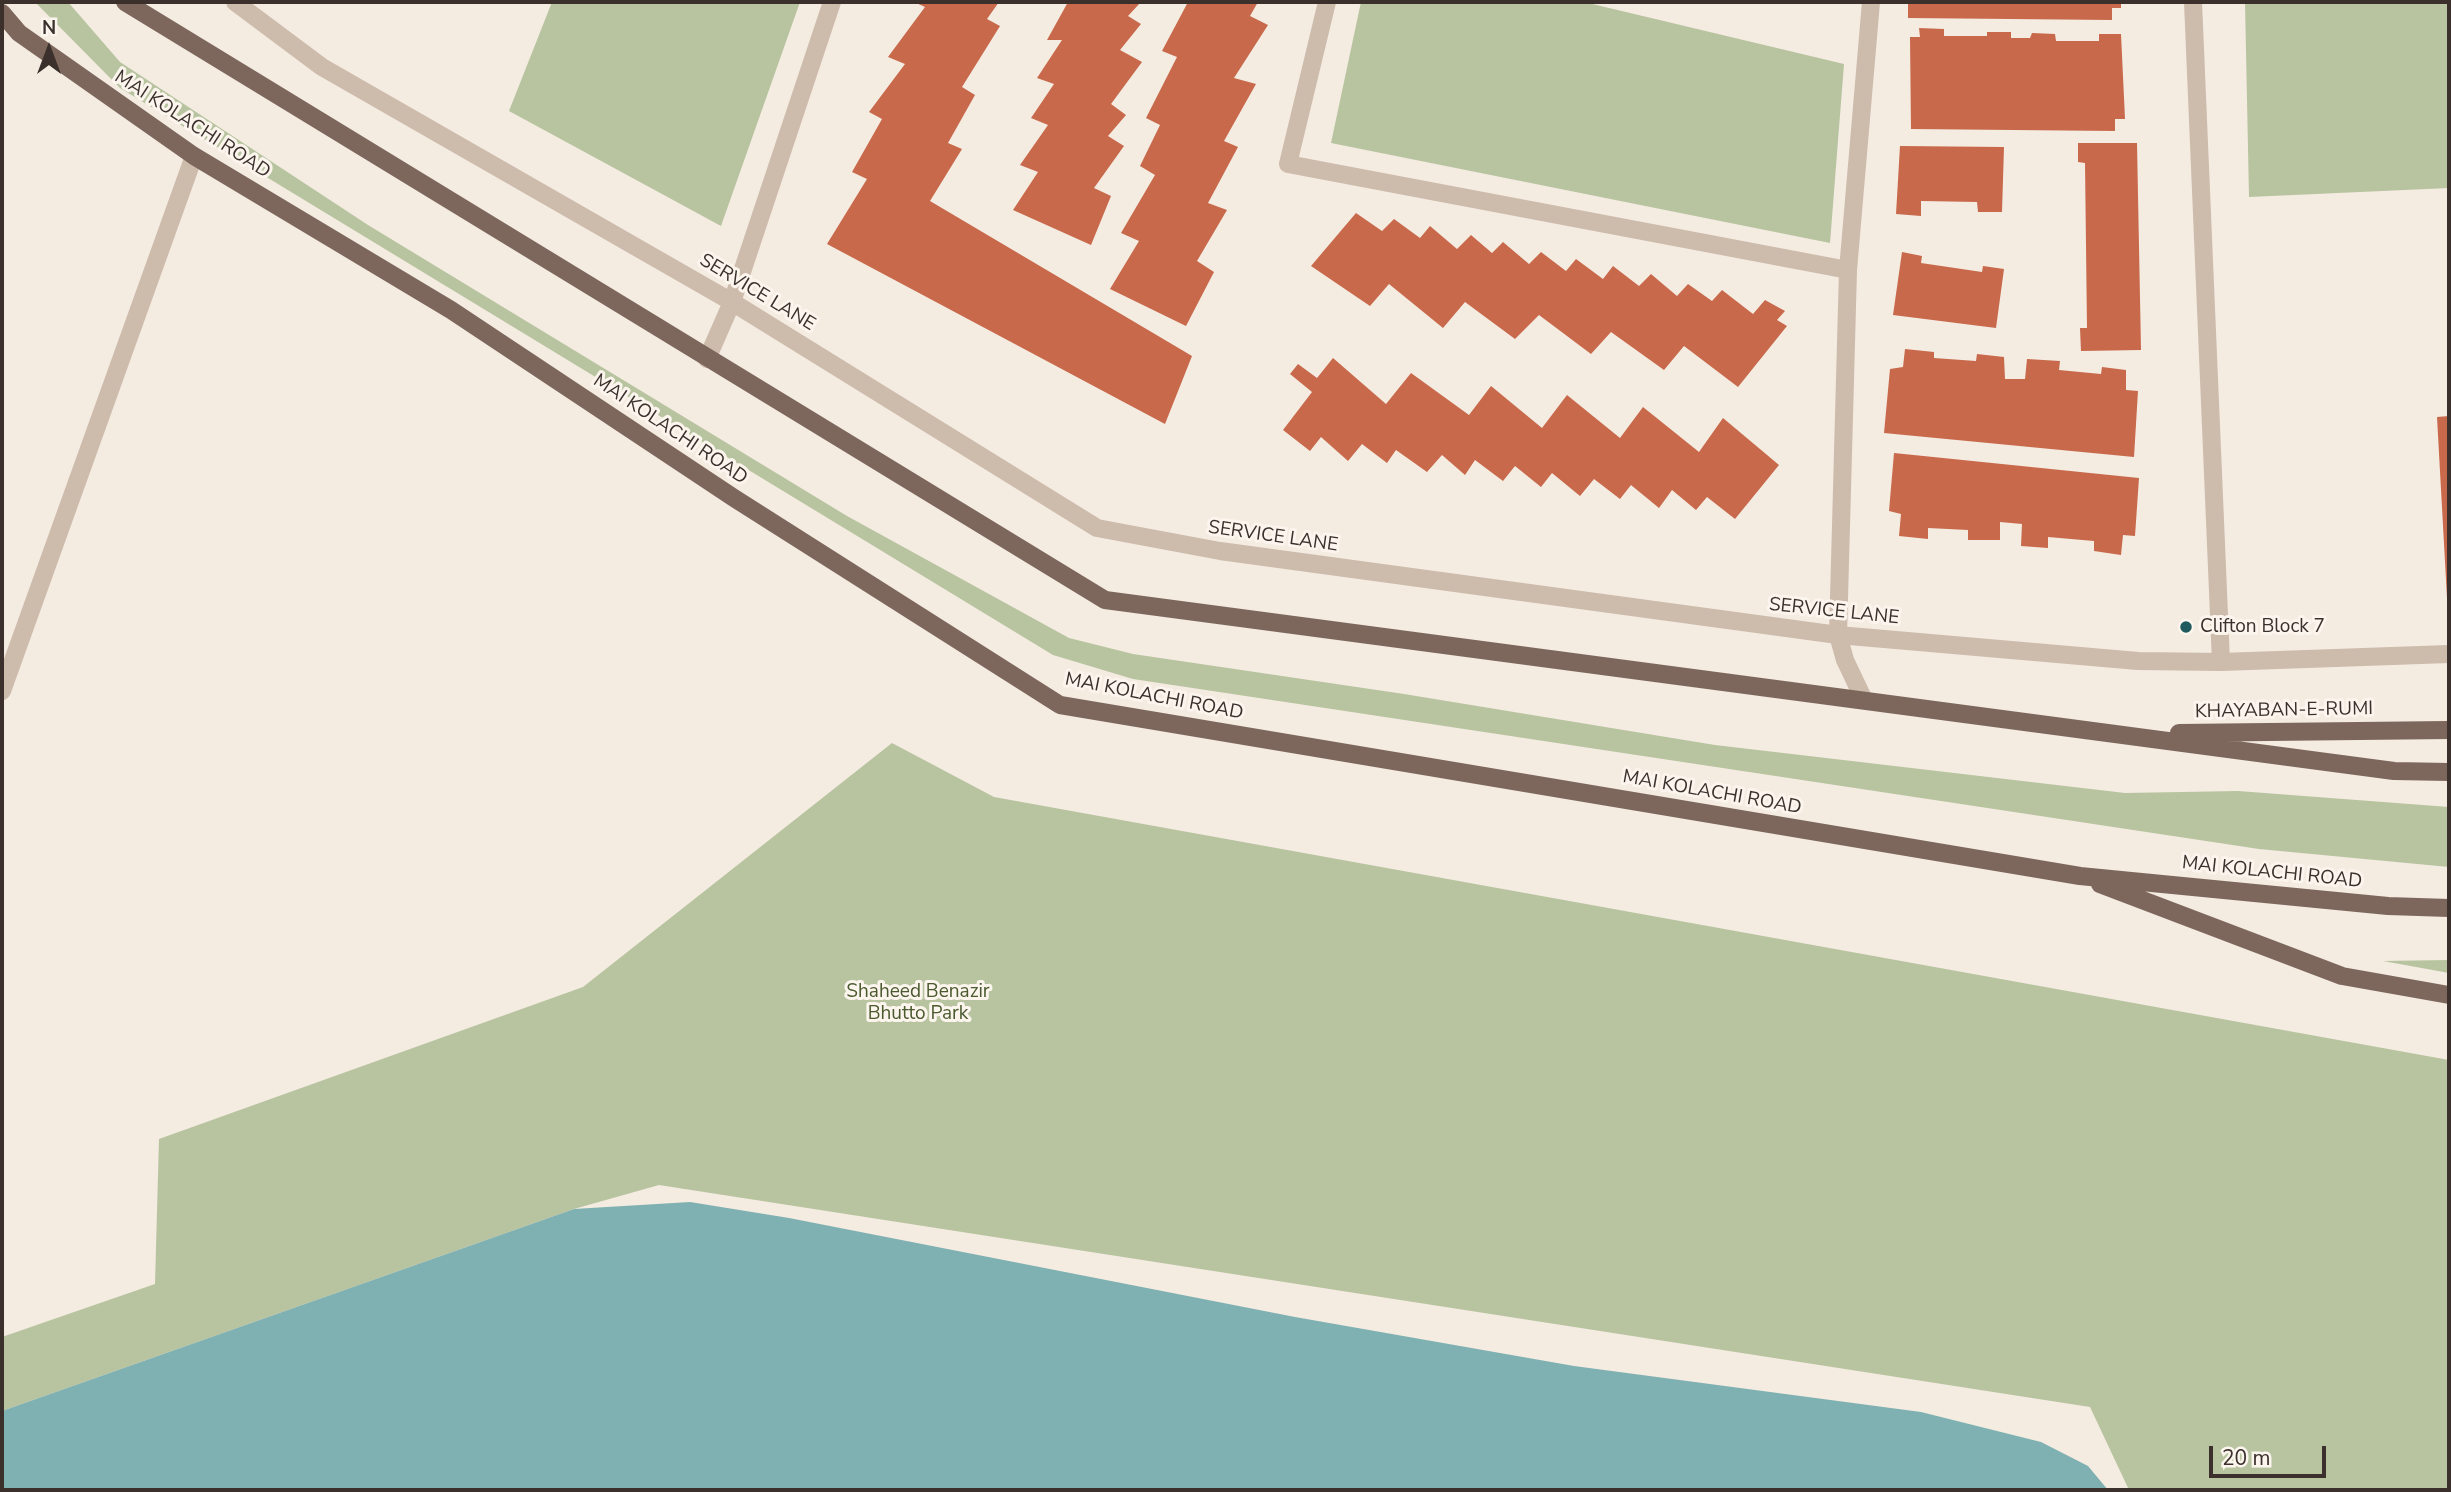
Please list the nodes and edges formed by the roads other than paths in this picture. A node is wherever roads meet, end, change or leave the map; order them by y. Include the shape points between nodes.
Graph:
1 (125, 2) edge
2 (832, 2) edge
3 (1327, 2) edge
4 (1871, 2) edge
5 (2193, 2) edge
6 (240, 3) edge
7 (2, 13) edge
8 (194, 156) junction
9 (1848, 270) junction
10 (732, 302) junction
11 (707, 359) junction
12 (1838, 635) junction
13 (2449, 654) edge
14 (2221, 662) junction
15 (2, 691) edge
16 (1864, 700) junction
17 (2449, 730) edge
18 (2119, 734) junction
19 (2449, 772) edge
20 (2080, 876) junction
21 (2449, 908) edge
22 (2449, 995) edge

1 - 11 main road
2 - 10 street
3 - 9 street via 1288,164
4 - 9 street
5 - 14 street
6 - 10 street, SERVICE LANE via 322,67
7 - 8 main road, MAI KOLACHI ROAD via 19,33
8 - 15 street
8 - 20 main road, MAI KOLACHI ROAD via 451,310 734,498 1060,705
9 - 12 street
10 - 11 street
10 - 12 street, SERVICE LANE via 1097,528 1220,551
11 - 16 main road via 1105,600
12 - 14 street, SERVICE LANE via 2138,661
12 - 16 street
13 - 14 street, SERVICE LANE
16 - 18 main road
17 - 18 main road, KHAYABAN-E-RUMI
18 - 19 main road via 2394,771
20 - 21 main road, MAI KOLACHI ROAD
20 - 22 main road via 2342,976

